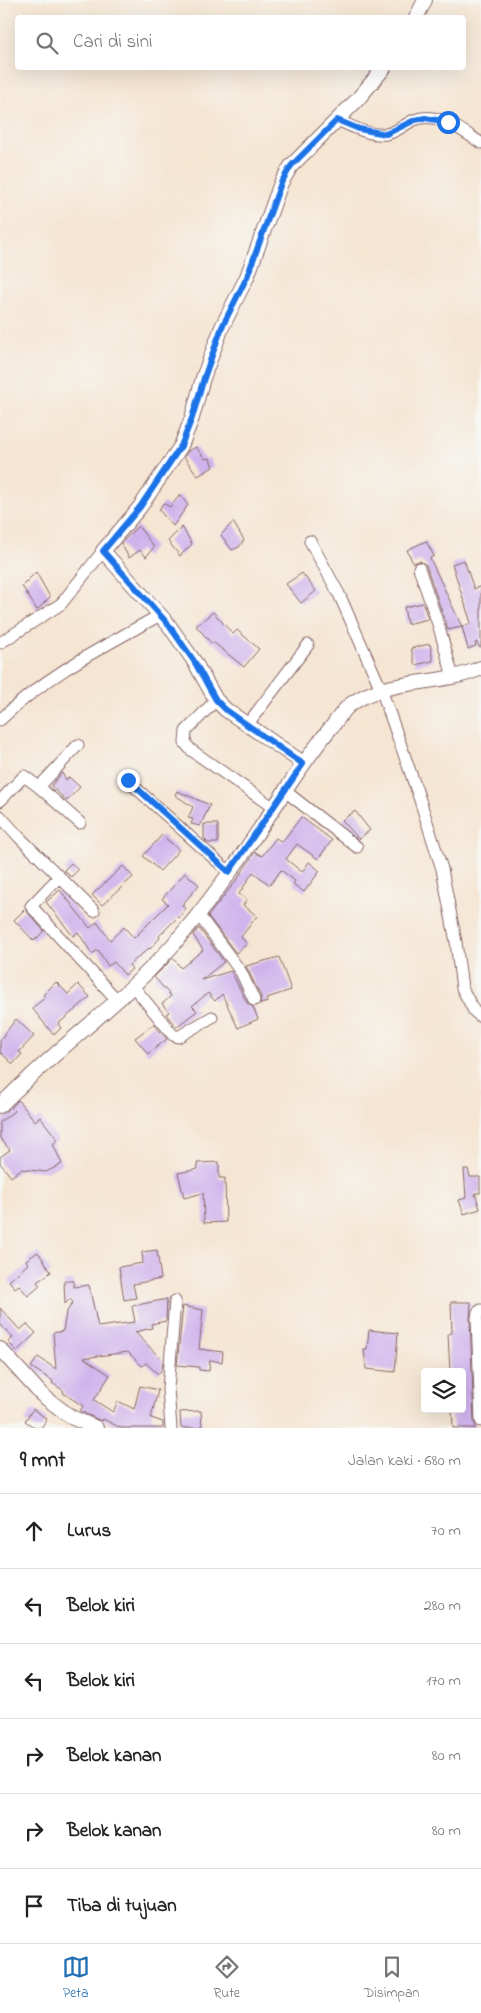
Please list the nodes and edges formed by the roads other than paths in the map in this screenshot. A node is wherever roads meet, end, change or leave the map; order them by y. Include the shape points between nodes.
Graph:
1 (425, 0) edge
2 (418, 15) edge
3 (382, 70) edge
4 (337, 120) junction
5 (481, 143) edge
6 (310, 540) dead end
7 (103, 551) junction
8 (418, 568) dead end
9 (160, 614) junction
10 (0, 643) edge
11 (308, 645) dead end
12 (481, 668) edge
13 (453, 678) junction
14 (382, 689) junction
15 (216, 700) junction
16 (0, 720) edge
17 (247, 725) junction
18 (78, 745) dead end
19 (303, 764) junction
20 (128, 780) dead end
21 (40, 787) junction
22 (285, 791) junction
23 (0, 801) edge
24 (274, 808) junction
25 (0, 816) edge
26 (80, 823) dead end
27 (357, 847) dead end
28 (229, 872) junction
29 (59, 877) junction
30 (94, 911) dead end
31 (198, 914) junction
32 (133, 986) junction
33 (117, 1000) junction
34 (254, 1000) dead end
35 (212, 1017) dead end
36 (481, 1017) edge
37 (0, 1106) edge
38 (176, 1301) dead end
39 (481, 1310) edge
40 (0, 1349) edge
41 (480, 1363) edge
42 (481, 1421) edge
43 (96, 1428) edge
44 (171, 1428) edge

1 - 2 street
3 - 4 street
4 - 5 street via 359,129 386,134 415,120 435,118 448,122
4 - 7 street via 291,166 281,183 247,277 219,335 181,446 140,507
6 - 14 street via 339,594
7 - 9 street
7 - 10 street via 61,604
8 - 13 street
9 - 15 street via 194,661
9 - 16 street via 42,683
11 - 17 street
12 - 13 street
13 - 14 street
14 - 19 street via 349,705
14 - 36 street via 442,870 462,988 474,1011
15 - 17 street
15 - 24 street via 186,731 185,743
17 - 19 street
18 - 21 street
19 - 22 street
20 - 28 street
21 - 23 street via 24,776
21 - 26 street
22 - 24 street
22 - 27 street
24 - 28 street
25 - 29 street
28 - 31 street
29 - 30 street
29 - 33 street via 31,906
31 - 32 street via 159,961
31 - 34 street via 241,972
32 - 33 street
32 - 35 street via 178,1037
33 - 37 street via 31,1074
38 - 44 street via 168,1389
39 - 41 street via 476,1318
40 - 43 street via 42,1395 71,1416
41 - 42 street

